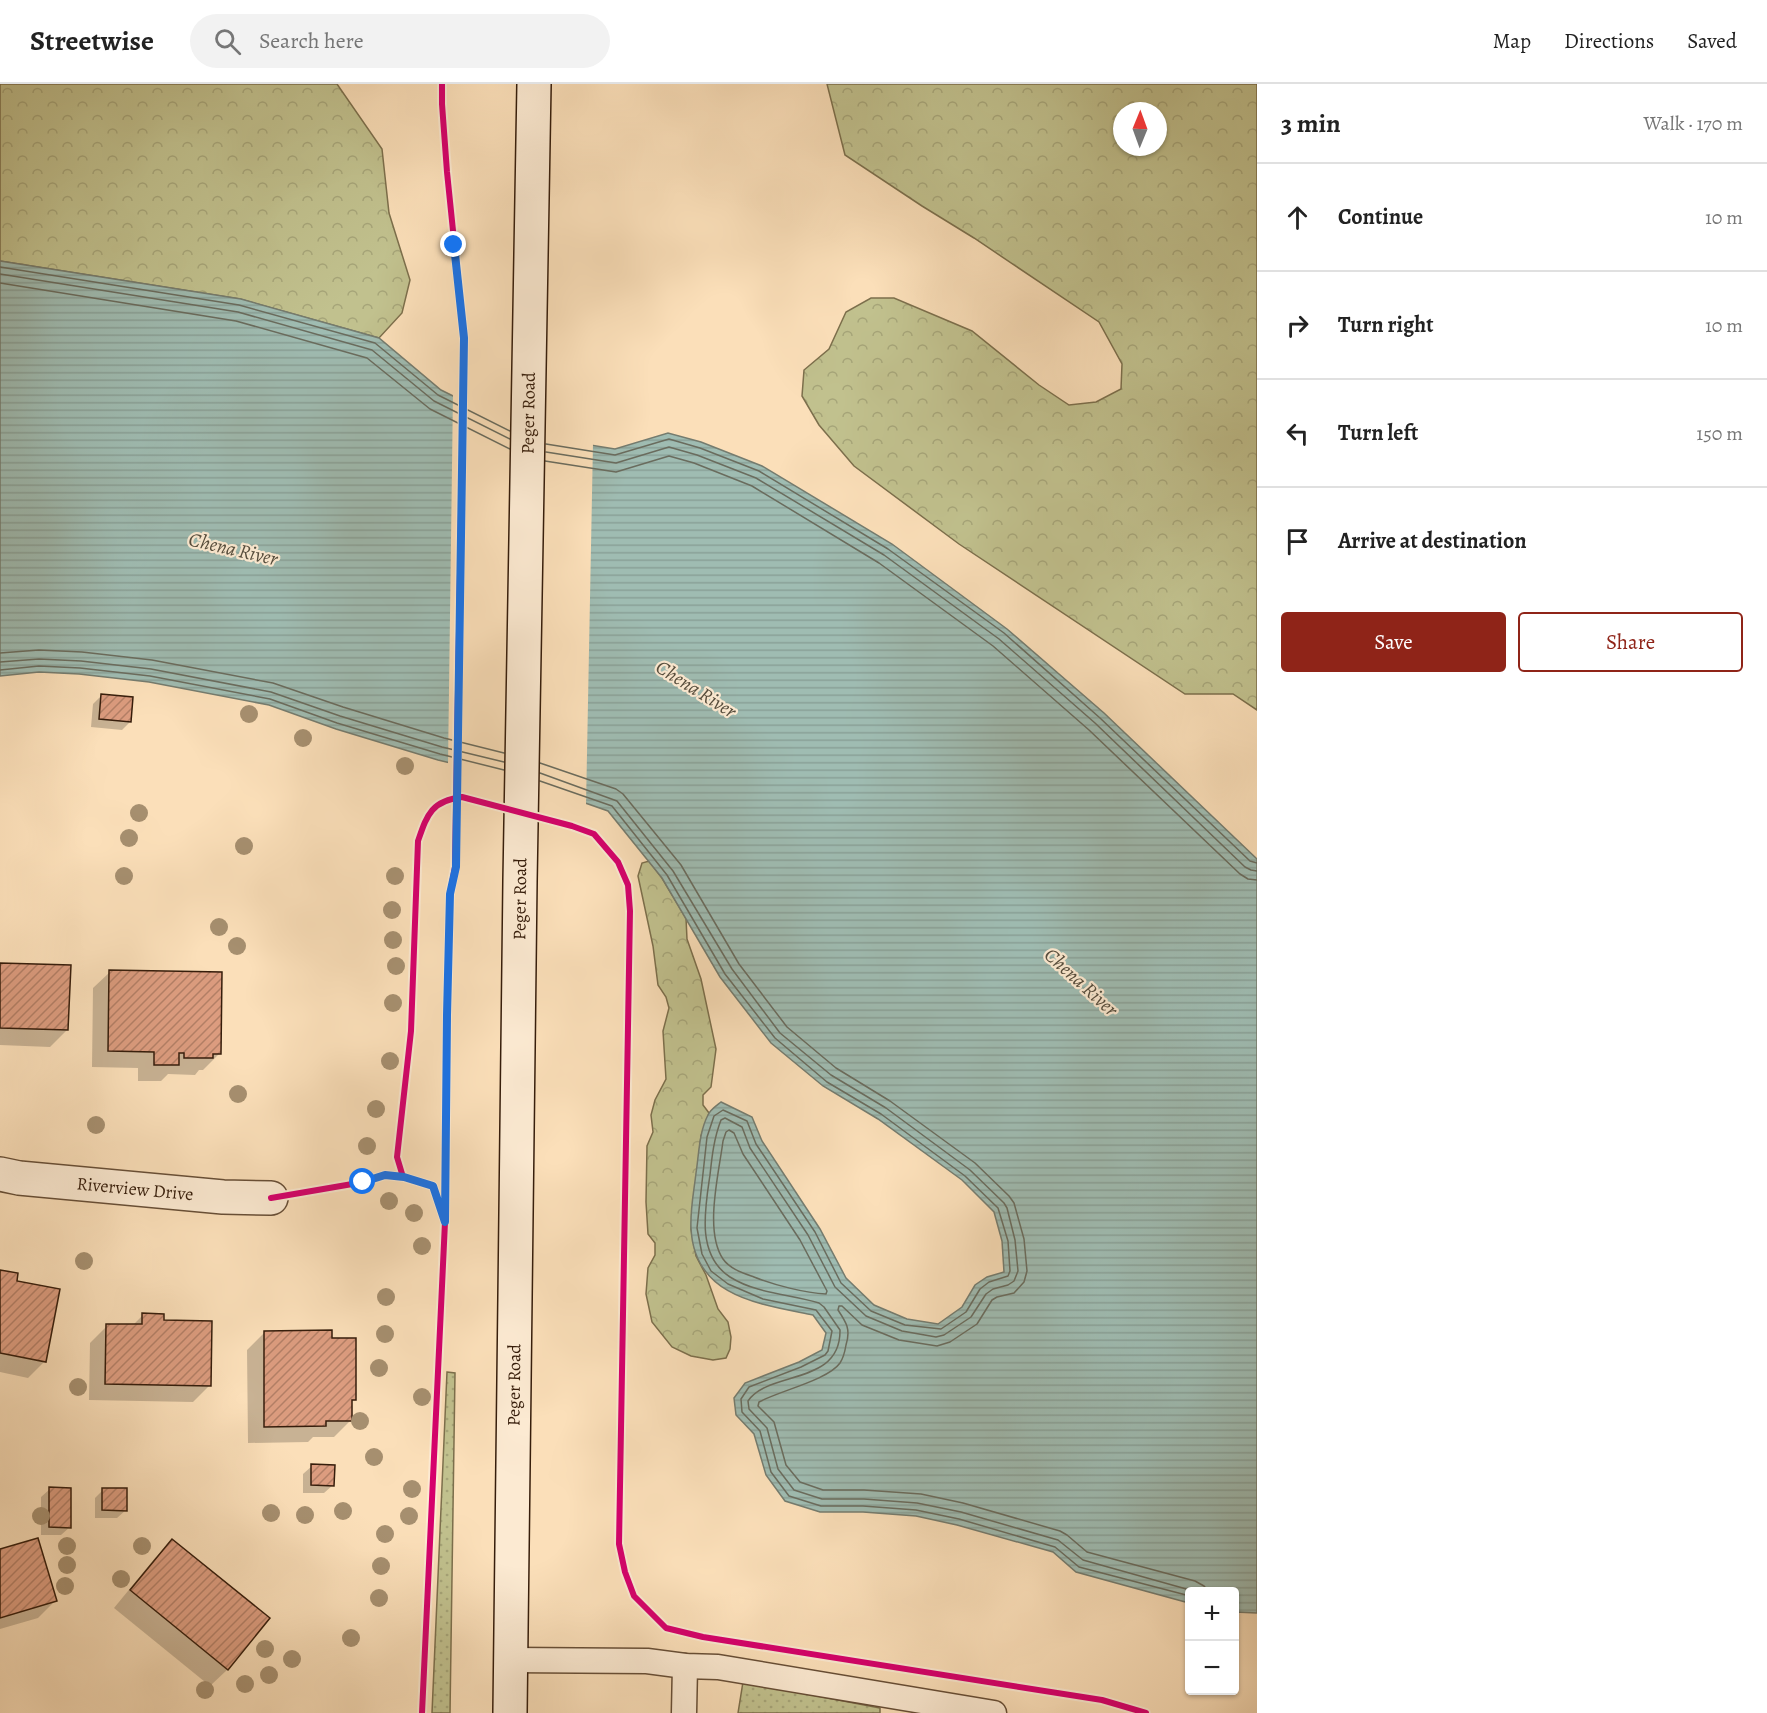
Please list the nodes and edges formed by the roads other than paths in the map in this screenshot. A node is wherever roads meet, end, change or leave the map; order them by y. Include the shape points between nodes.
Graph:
1 (534, 84) edge
2 (0, 1174) edge
3 (272, 1198) dead end
4 (511, 1660) junction
5 (685, 1666) junction
6 (510, 1713) edge
7 (684, 1713) edge
8 (994, 1713) edge

1 - 4 main road, Peger Road
2 - 3 main road, Riverview Drive via 223,1197
4 - 5 lane via 647,1661
4 - 6 main road, Peger Road
5 - 7 lane
5 - 8 lane via 718,1667

